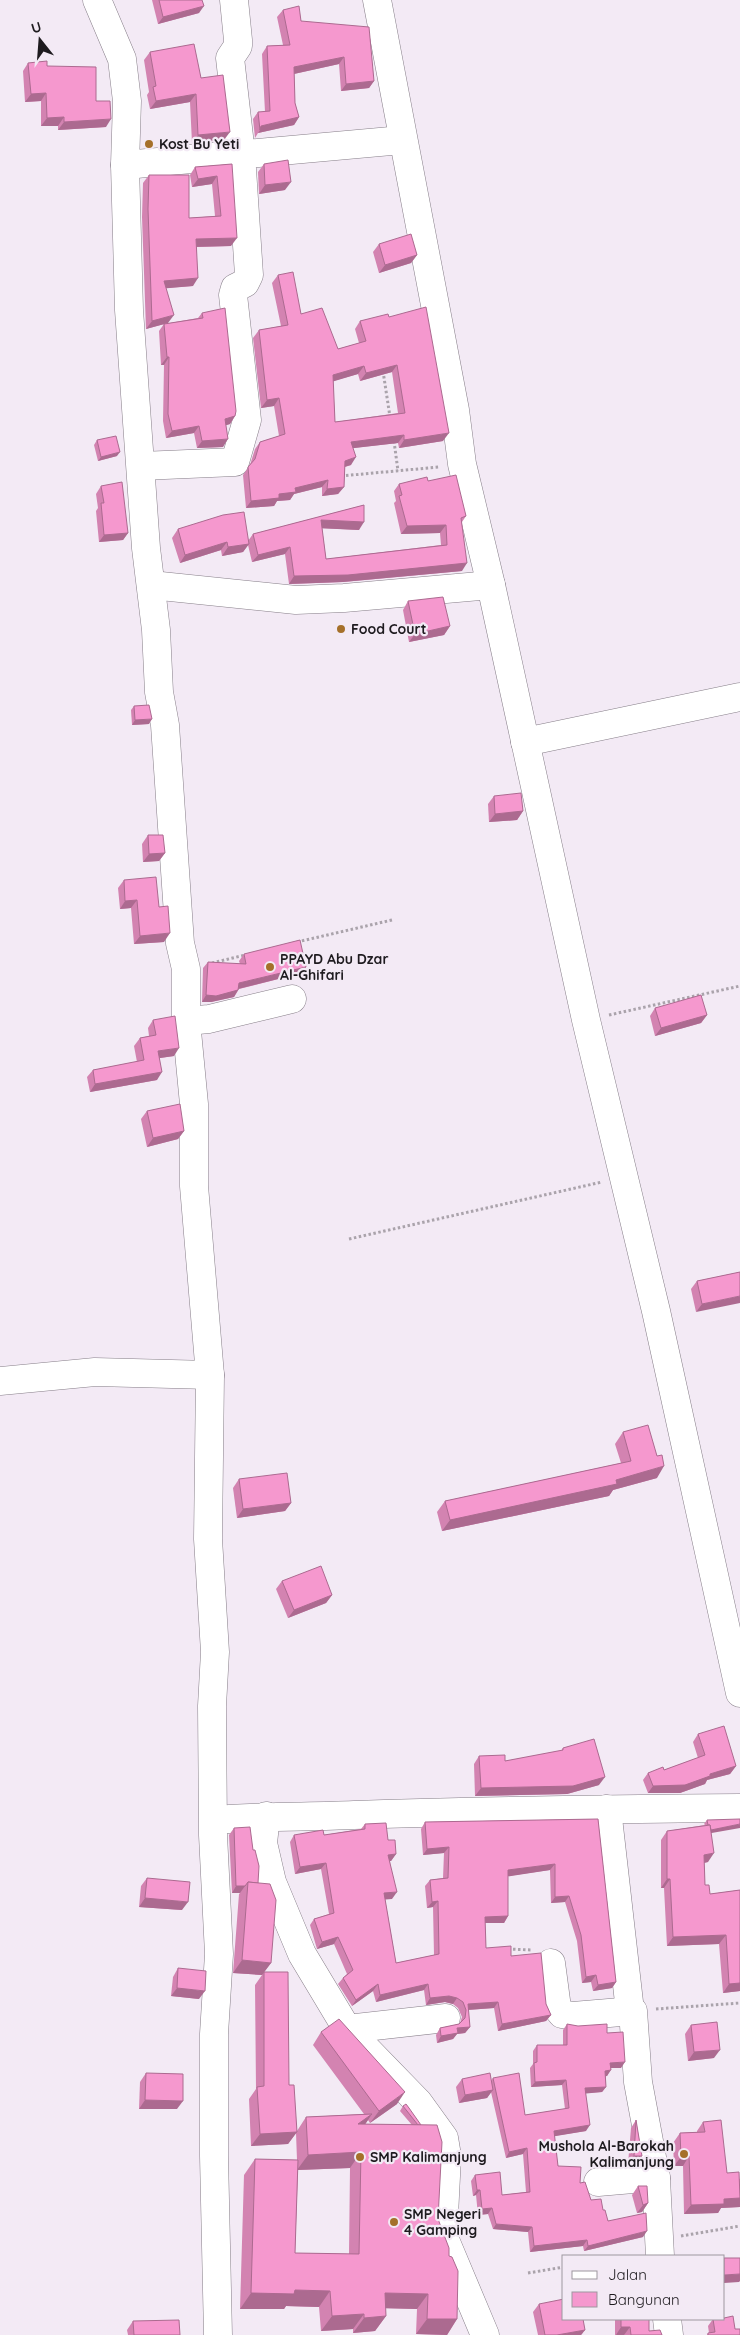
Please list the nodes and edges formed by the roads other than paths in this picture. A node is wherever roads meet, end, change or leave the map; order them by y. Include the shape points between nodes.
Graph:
1 (97, 0) edge
2 (234, 0) edge
3 (377, 0) edge
4 (402, 140) junction
5 (241, 154) junction
6 (125, 165) junction
7 (144, 466) junction
8 (491, 585) junction
9 (151, 586) junction
10 (740, 697) edge
11 (524, 742) junction
12 (292, 998) dead end
13 (186, 1021) junction
14 (210, 1375) junction
15 (0, 1381) edge
16 (740, 1693) edge
17 (740, 1808) edge
18 (607, 1809) junction
19 (266, 1816) junction
20 (214, 1820) junction
21 (551, 1963) road end
22 (632, 2011) junction
23 (446, 2018) dead end
24 (347, 2029) junction
25 (656, 2177) junction
26 (598, 2182) dead end
27 (659, 2248) edge
28 (668, 2320) edge
29 (218, 2335) edge
30 (485, 2335) edge
31 (670, 2335) edge

1 - 6 street via 122,59 127,101
2 - 5 street via 238,46 230,58
3 - 4 street
4 - 5 street
4 - 8 street via 455,410 462,464
5 - 6 street
5 - 7 street via 250,275 245,283 235,288 233,295 247,420 236,459 232,463
6 - 7 street via 129,310
7 - 9 street via 146,548
8 - 9 street via 296,600
8 - 11 street
9 - 13 street via 159,692 165,725 180,943 186,969
10 - 11 street
11 - 16 street
12 - 13 street via 209,1019
13 - 14 street via 194,1104 194,1186
14 - 15 street via 95,1372
14 - 20 street via 208,1539 215,1652 212,1706
17 - 18 street
18 - 19 street
18 - 22 street
19 - 20 street
19 - 24 street via 263,1843 284,1916 302,1954
20 - 29 street via 219,1954 214,2034
21 - 22 street via 557,2008 562,2014
22 - 25 street via 638,2082
23 - 24 street
24 - 30 street via 418,2102 444,2138 447,2156 443,2235
25 - 26 street
25 - 27 street
28 - 31 street

